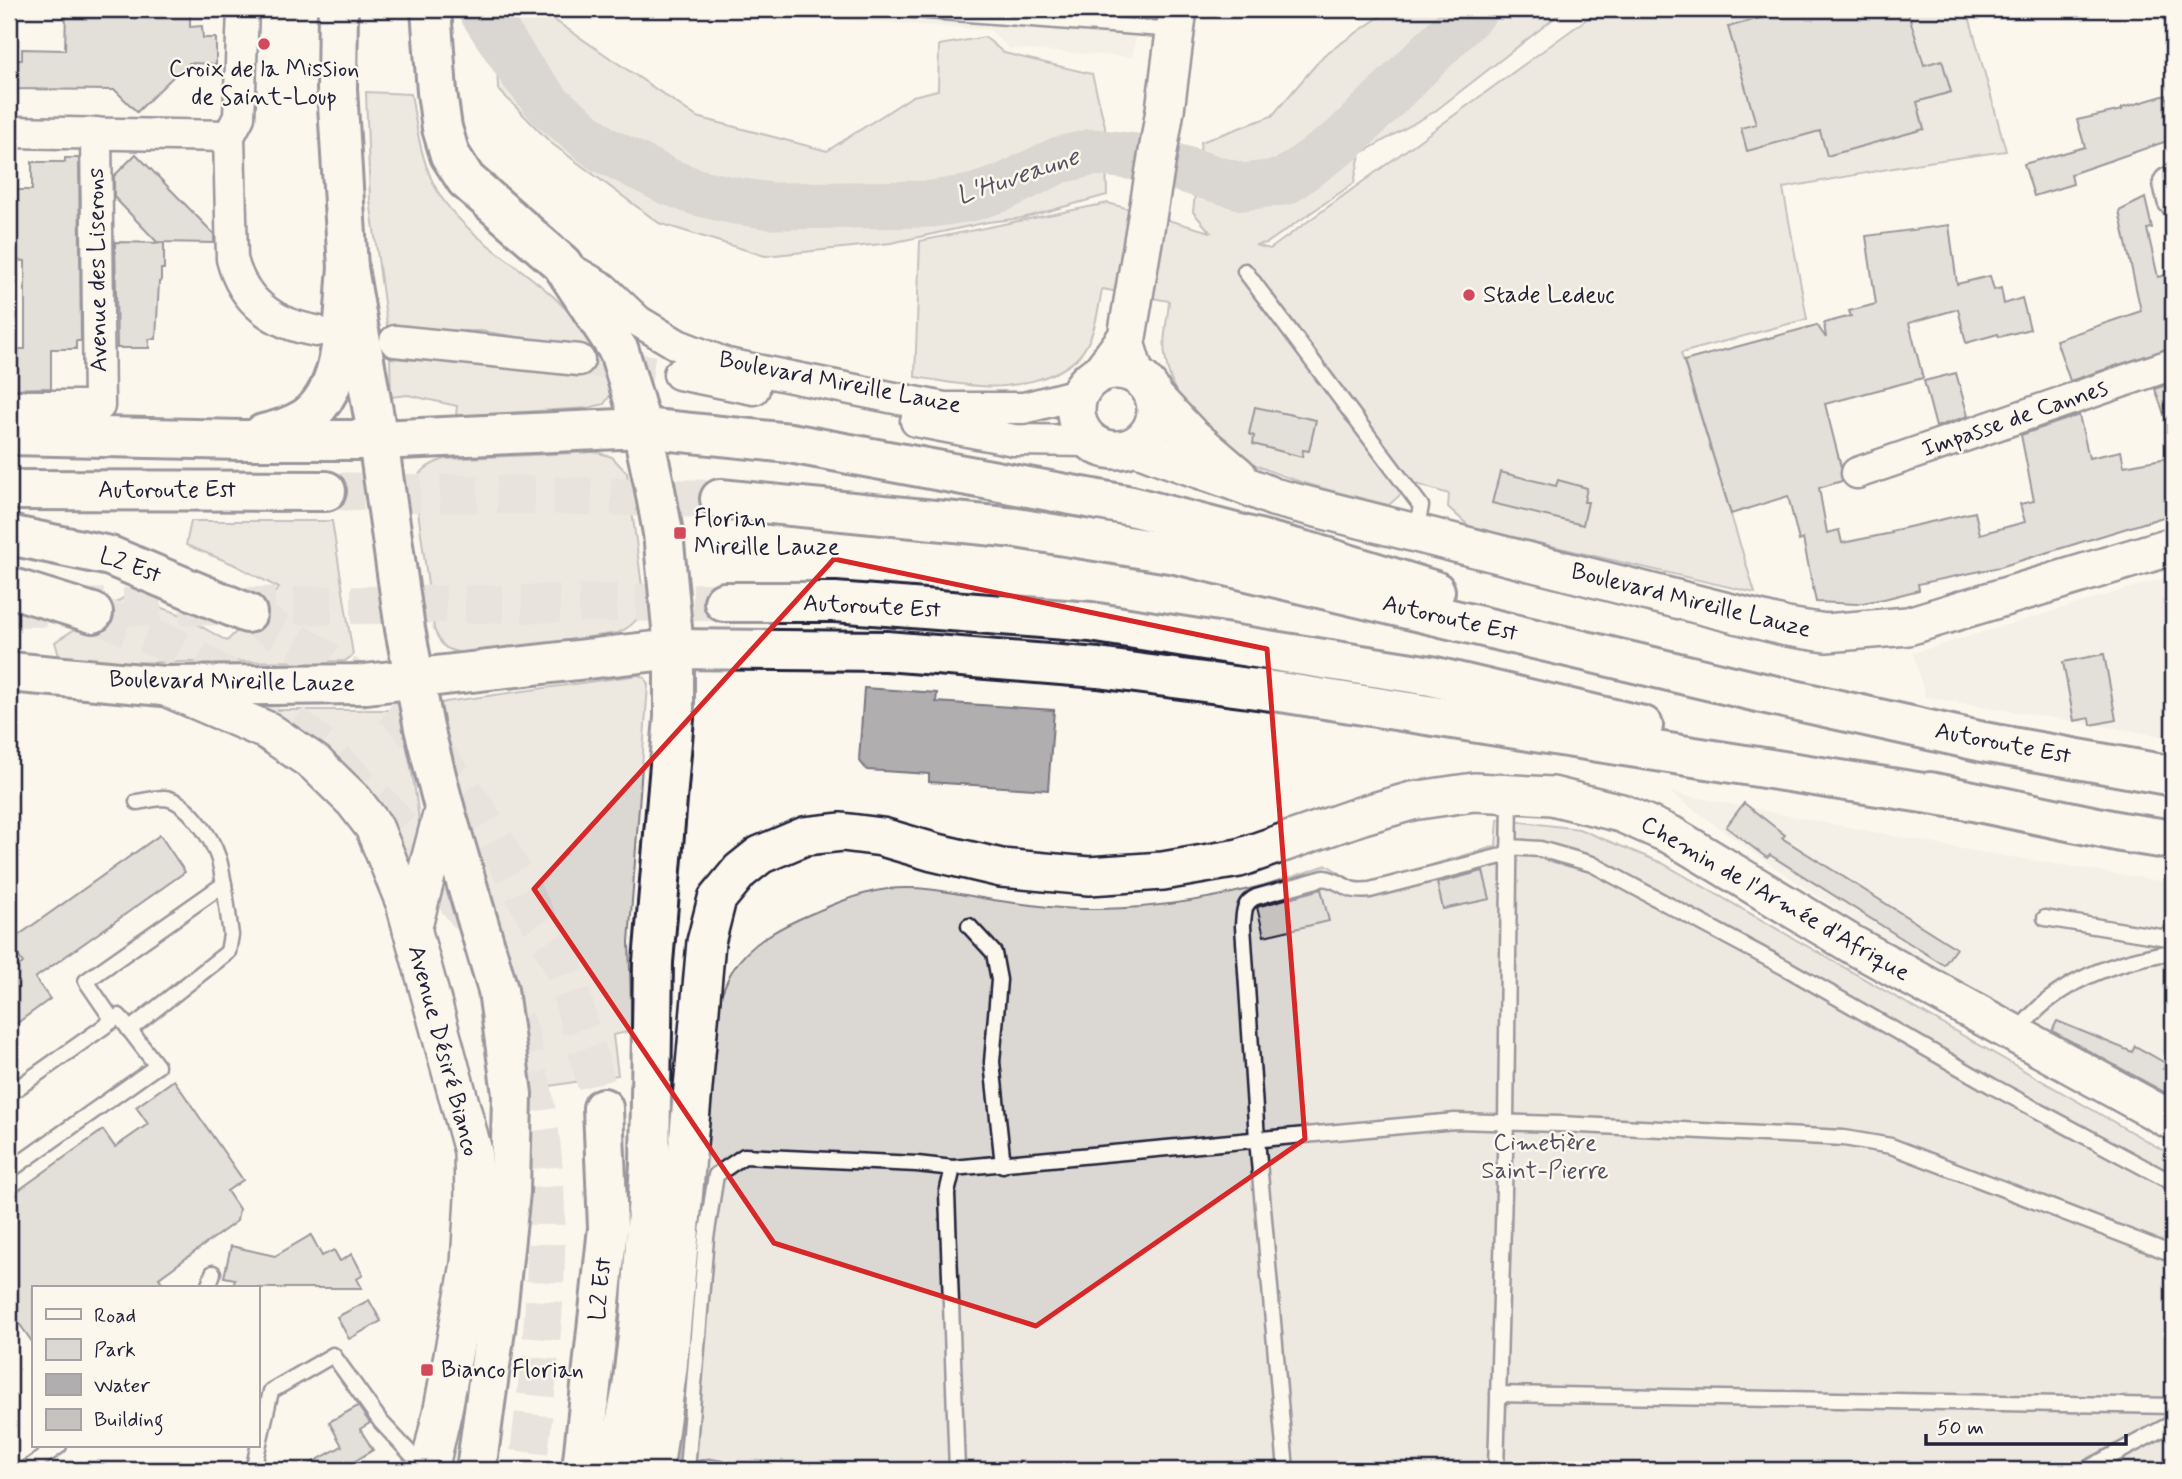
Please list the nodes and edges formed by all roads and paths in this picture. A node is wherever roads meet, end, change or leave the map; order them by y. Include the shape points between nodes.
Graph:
1 (338, 9) edge
2 (431, 9) edge
3 (902, 9) edge
4 (1177, 19) edge
5 (244, 23) edge
6 (9, 132) edge
7 (96, 134) junction
8 (229, 136) junction
9 (562, 264) junction
10 (348, 268) junction
11 (1245, 271) dead end
12 (316, 331) dead end
13 (1127, 337) junction
14 (394, 341) dead end
15 (579, 360) tunnel mouth
16 (2173, 364) edge
17 (679, 374) tunnel mouth
18 (1090, 383) junction
19 (1147, 388) junction
20 (9, 406) edge
21 (642, 428) junction
22 (9, 435) edge
23 (242, 440) junction
24 (378, 440) junction
25 (1089, 440) junction
26 (1136, 446) junction
27 (1857, 473) dead end
28 (1249, 486) junction
29 (9, 490) edge
30 (326, 491) tunnel mouth
31 (720, 499) tunnel mouth
32 (1416, 533) junction
33 (9, 535) edge
34 (2173, 546) edge
35 (9, 587) edge
36 (724, 603) tunnel mouth
37 (93, 613) tunnel mouth
38 (247, 613) tunnel mouth
39 (674, 649) junction
40 (9, 672) edge
41 (414, 677) junction
42 (163, 686) junction
43 (1758, 692) junction
44 (2173, 776) edge
45 (1510, 792) junction
46 (1955, 798) junction
47 (137, 802) dead end
48 (444, 807) junction
49 (2173, 840) edge
50 (1509, 850) junction
51 (224, 884) junction
52 (2045, 918) dead end
53 (969, 926) dead end
54 (412, 931) junction
55 (2173, 939) edge
56 (2173, 952) edge
57 (112, 1020) junction
58 (130, 1030) junction
59 (2017, 1034) junction
60 (9, 1094) edge
61 (603, 1108) tunnel mouth
62 (1506, 1121) junction
63 (2173, 1122) edge
64 (1257, 1139) junction
65 (1003, 1165) junction
66 (953, 1168) junction
67 (9, 1171) edge
68 (2173, 1183) edge
69 (2173, 1254) edge
70 (212, 1273) dead end
71 (209, 1286) edge
72 (1498, 1394) junction
73 (2173, 1406) edge
74 (2173, 1423) edge
75 (259, 1444) edge
76 (56, 1448) edge
77 (258, 1448) edge
78 (25, 1470) edge
79 (253, 1470) edge
80 (428, 1470) edge
81 (475, 1470) edge
82 (582, 1470) edge
83 (616, 1470) edge
84 (654, 1470) edge
85 (687, 1470) edge
86 (697, 1470) edge
87 (726, 1470) edge
88 (957, 1470) edge
89 (1286, 1470) edge
90 (1496, 1470) edge
91 (2085, 1470) edge

1 - 10 main road via 337,89
2 - 9 main road via 437,92 450,155 466,180
3 - 4 lane
4 - 13 street
5 - 8 street via 239,117
6 - 7 street
7 - 8 street
7 - 20 street, Avenue des Liserons via 99,407
8 - 12 street via 236,274 271,317
9 - 18 street, Boulevard Mireille Lauze via 603,288 638,321 678,345 727,364 944,408 1024,408
9 - 21 main road via 619,351
10 - 23 main road via 338,371 330,391 306,418
10 - 24 main road
11 - 32 lane via 1421,506
13 - 18 street
13 - 19 street
14 - 15 street
16 - 27 street, Impasse de Cannes
17 - 25 street, Boulevard Mireille Lauze via 1014,440
18 - 19 street via 1121,369
18 - 25 street via 1075,411
19 - 26 street via 1157,412 1147,438
19 - 28 street, Boulevard Mireille Lauze via 1189,434
21 - 24 main road
21 - 39 main road via 663,533
21 - 43 main road via 790,443 1131,506 1312,553
22 - 23 main road
23 - 24 main road
24 - 41 main road
25 - 26 street via 1104,449
26 - 28 street, Boulevard Mireille Lauze
28 - 32 street, Boulevard Mireille Lauze via 1273,497
29 - 30 main road, Autoroute Est
31 - 43 main road, Autoroute Est via 1016,528 1176,554
32 - 34 street, Boulevard Mireille Lauze via 1826,633 1908,626
33 - 38 main road, L2 Est via 110,556
35 - 37 main road
36 - 46 main road, Autoroute Est via 835,602 983,613 1216,640 1431,676
39 - 41 main road, Boulevard Mireille Lauze
39 - 46 main road, Boulevard Mireille Lauze via 886,651 1098,668 1287,693
39 - 83 main road via 674,719 653,962 650,1164 640,1320
40 - 42 main road, Boulevard Mireille Lauze
41 - 42 main road, Boulevard Mireille Lauze via 366,684
41 - 48 main road, Avenue Désiré Bianco
42 - 54 street via 268,731 315,763 354,801 384,850
43 - 44 main road, Autoroute Est via 1983,742
45 - 50 lane
45 - 59 street, Chemin de l'Armée d'Afrique via 1552,796 1621,813 1671,835 1853,945
45 - 84 street, Chemin de l'Armée d'Afrique via 1412,801 1239,858 1163,871 1090,876 1001,869 882,837 842,832 805,836 760,855 717,899 706,942 668,1368
46 - 49 main road, Autoroute Est
47 - 51 lane via 164,798 189,812 218,857
48 - 54 street, Avenue Désiré Bianco
48 - 81 main road via 498,990 512,1094 510,1192
50 - 62 lane
50 - 64 lane via 1370,890 1348,890 1324,878 1248,901 1243,926
50 - 68 lane via 1540,849 1592,863
51 - 57 lane via 86,981
51 - 58 lane via 231,934 228,952
52 - 55 lane
53 - 65 lane via 994,953 999,980 992,1062
54 - 80 street, Avenue Désiré Bianco via 473,1151 470,1264
56 - 59 lane via 2086,976 2054,994
57 - 58 lane via 120,1016
57 - 60 lane
58 - 67 lane via 157,1066
59 - 63 street, Chemin de l'Armée d'Afrique
61 - 82 main road, L2 Est via 608,1228
62 - 64 lane via 1455,1121
62 - 69 lane via 1844,1138 1891,1146
62 - 72 lane
64 - 65 lane
64 - 89 lane
65 - 66 lane
66 - 85 lane via 744,1156 716,1175 706,1238
66 - 88 lane via 947,1193
70 - 71 lane
72 - 73 lane
72 - 90 lane
74 - 91 lane
75 - 80 lane via 271,1391 333,1355 381,1422
76 - 78 lane
77 - 79 lane
86 - 87 lane

